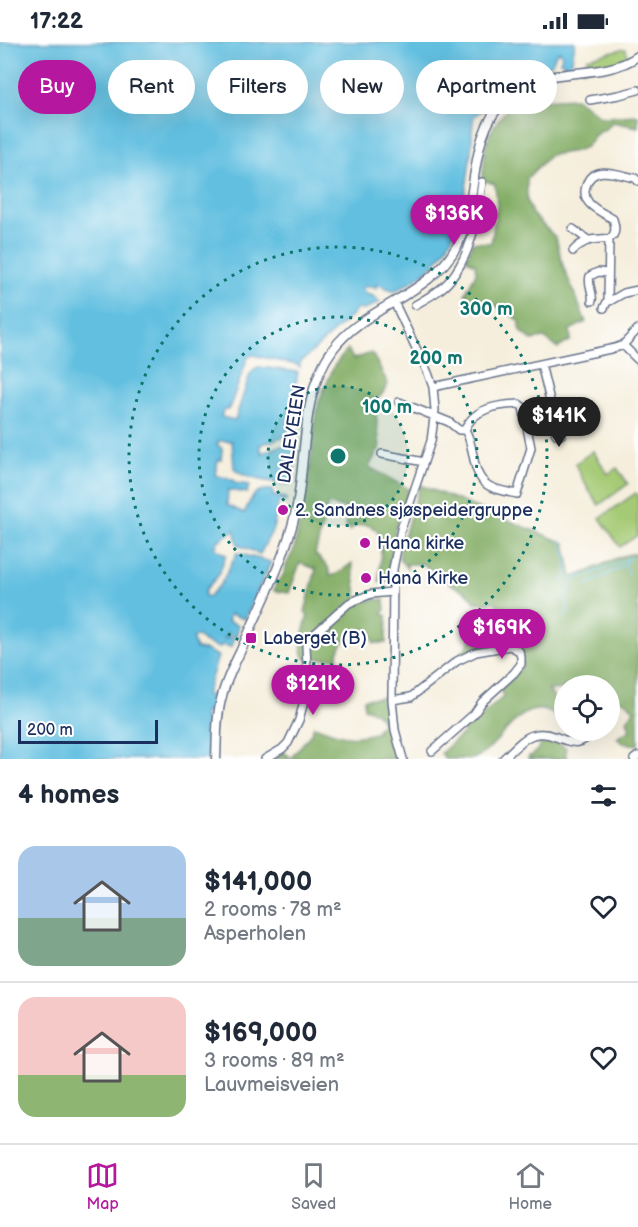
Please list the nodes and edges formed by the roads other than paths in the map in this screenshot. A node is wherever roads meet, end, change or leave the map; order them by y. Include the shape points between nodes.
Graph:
1 (638, 56) edge
2 (638, 90) edge
3 (590, 100) dead end
4 (638, 181) edge
5 (482, 182) dead end
6 (573, 229) dead end
7 (609, 239) junction
8 (588, 240) junction
9 (573, 251) dead end
10 (445, 264) junction
11 (608, 273) junction
12 (455, 274) junction
13 (638, 290) edge
14 (608, 300) junction
15 (592, 301) dead end
16 (394, 302) junction
17 (415, 305) dead end
18 (604, 308) dead end
19 (638, 328) edge
20 (623, 345) junction
21 (638, 360) edge
22 (541, 364) junction
23 (433, 387) junction
24 (399, 402) dead end
25 (435, 417) junction
26 (557, 429) dead end
27 (465, 430) junction
28 (382, 454) dead end
29 (424, 462) junction
30 (392, 592) junction
31 (392, 700) junction
32 (554, 739) edge
33 (557, 741) edge
34 (588, 741) edge
35 (432, 751) dead end
36 (638, 756) edge
37 (216, 759) edge
38 (265, 759) edge
39 (403, 759) edge
40 (503, 759) edge
41 (634, 759) edge

1 - 10 main road, DALEVEIEN via 614,67 540,78 505,99 481,140 464,227
2 - 3 street
4 - 7 street via 599,172 590,176 585,191 588,202 615,224
5 - 12 street via 472,236
6 - 8 street
7 - 8 street
7 - 11 street
8 - 9 street
10 - 12 street
10 - 16 main road, DALEVEIEN
11 - 14 street
11 - 15 street via 590,276
12 - 17 street
13 - 14 street
14 - 18 street
16 - 23 street
16 - 37 main road, DALEVEIEN via 346,334 317,378 293,521 280,561 222,695
19 - 20 street
20 - 21 street
20 - 22 street
22 - 23 street
22 - 26 street
23 - 25 street
24 - 25 street
25 - 27 street
25 - 29 street
27 - 27 street via 478,411 521,405 531,448 517,494 484,483
28 - 29 street
29 - 30 street via 399,537
30 - 31 street
30 - 38 street via 371,594 349,603 310,638 306,646 308,686 299,720 288,743
31 - 35 street via 411,697 476,652 510,646 519,651 518,669
31 - 39 street
32 - 40 street via 534,734
33 - 34 street via 578,747
36 - 41 street

